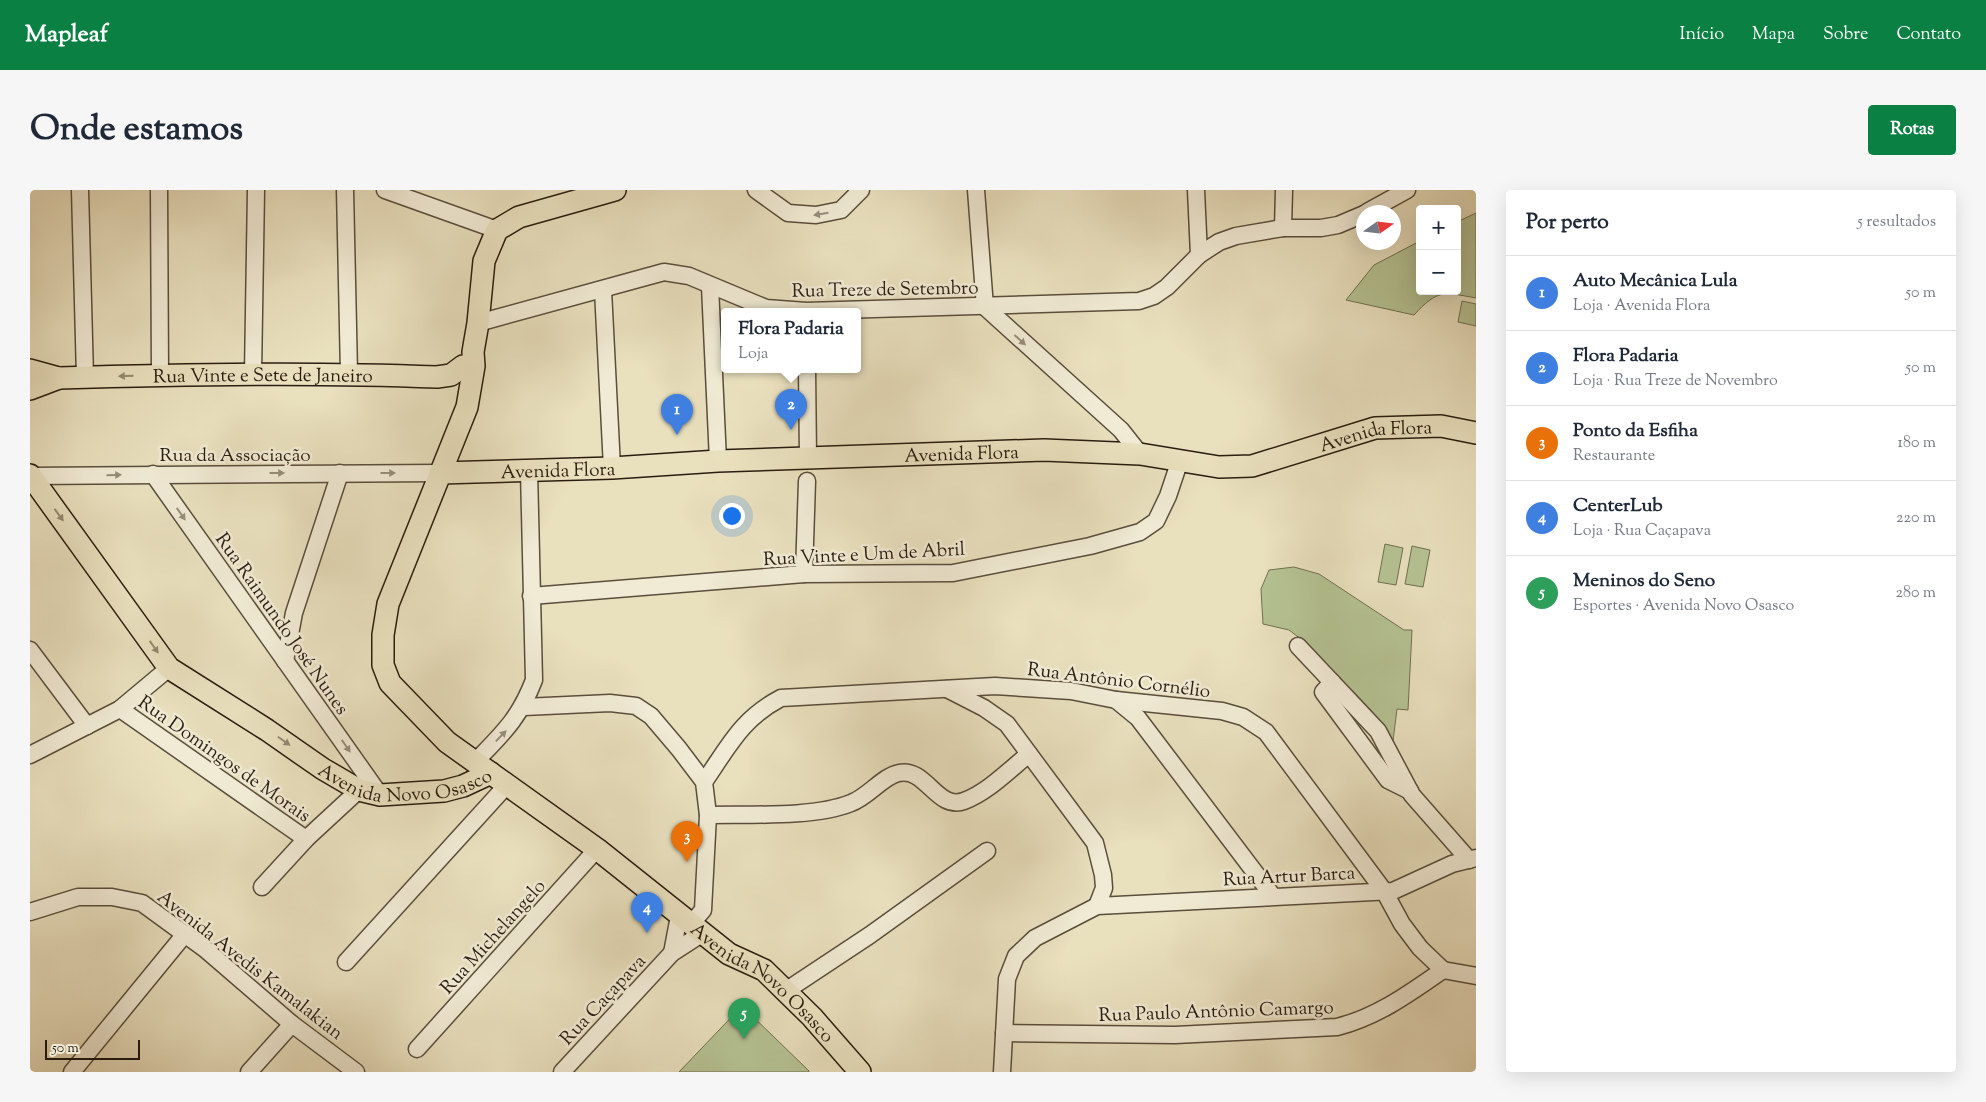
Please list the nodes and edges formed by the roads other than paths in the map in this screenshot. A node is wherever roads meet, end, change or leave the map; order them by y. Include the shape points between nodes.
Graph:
1 (80, 190) edge
2 (159, 190) edge
3 (256, 190) edge
4 (344, 190) edge
5 (385, 190) edge
6 (615, 190) edge
7 (756, 190) edge
8 (861, 190) edge
9 (976, 190) edge
10 (1196, 190) edge
11 (1284, 190) edge
12 (1407, 190) edge
13 (1380, 205) edge
14 (1356, 217) edge
15 (1283, 228) junction
16 (497, 230) junction
17 (1199, 255) junction
18 (710, 286) junction
19 (603, 290) junction
20 (985, 307) junction
21 (766, 308) edge
22 (861, 310) edge
23 (478, 323) junction
24 (468, 359) junction
25 (30, 370) edge
26 (253, 373) junction
27 (349, 373) junction
28 (807, 373) edge
29 (160, 374) junction
30 (84, 377) junction
31 (59, 378) junction
32 (437, 378) junction
33 (30, 389) edge
34 (463, 399) junction
35 (1476, 433) edge
36 (1140, 454) junction
37 (808, 458) junction
38 (1180, 460) junction
39 (718, 461) junction
40 (612, 468) junction
41 (529, 471) junction
42 (340, 473) junction
43 (440, 473) junction
44 (153, 474) junction
45 (30, 476) edge
46 (807, 481) dead end
47 (804, 574) junction
48 (531, 596) junction
49 (1298, 646) dead end
50 (30, 650) edge
51 (285, 661) junction
52 (169, 668) junction
53 (946, 688) junction
54 (1116, 700) junction
55 (524, 707) junction
56 (120, 709) junction
57 (87, 726) junction
58 (1028, 754) junction
59 (30, 756) edge
60 (491, 773) junction
61 (704, 782) junction
62 (359, 790) junction
63 (380, 794) junction
64 (708, 815) junction
65 (306, 839) junction
66 (597, 849) junction
67 (987, 851) dead end
68 (1472, 859) edge
69 (262, 887) dead end
70 (1384, 891) junction
71 (1272, 896) junction
72 (1097, 906) junction
73 (30, 912) edge
74 (691, 924) junction
75 (184, 934) junction
76 (672, 953) junction
77 (346, 962) dead end
78 (1443, 970) junction
79 (1476, 976) edge
80 (787, 990) junction
81 (292, 1024) junction
82 (1004, 1033) junction
83 (417, 1049) dead end
84 (72, 1072) edge
85 (249, 1072) edge
86 (356, 1072) edge
87 (562, 1072) edge
88 (860, 1072) edge
89 (1002, 1072) edge

1 - 30 street
2 - 29 street
3 - 26 street
4 - 27 street
5 - 16 street
6 - 16 main road via 519,217
8 -> 7 street via 841,210 816,215 788,213
9 - 20 street
10 - 17 street
11 - 15 street
12 - 13 street, Rua Treze de Setembro
14 - 15 street, Rua Treze de Setembro via 1321,228
15 - 17 street, Rua Treze de Setembro via 1236,236
16 - 23 main road via 484,261
17 - 20 street, Rua Treze de Setembro via 1167,288 1139,301
18 - 19 street, Rua Treze de Setembro via 689,276 664,272
18 - 21 street, Rua Treze de Setembro
18 - 39 street
19 - 23 street, Rua Treze de Setembro
19 - 40 street
20 - 22 street, Rua Treze de Setembro
20 -> 36 street via 1121,430
23 - 24 main road
24 - 32 main road, Rua Vinte e Sete de Janeiro via 451,375
24 - 34 main road
25 - 31 main road, Rua Vinte e Sete de Janeiro
26 - 27 main road, Rua Vinte e Sete de Janeiro
26 - 29 main road, Rua Vinte e Sete de Janeiro
27 - 32 main road, Rua Vinte e Sete de Janeiro
28 - 37 street
29 -> 30 main road, Rua Vinte e Sete de Janeiro
30 - 31 main road, Rua Vinte e Sete de Janeiro
31 - 33 main road, Rua Vinte e Sete de Janeiro
32 - 34 main road
34 - 43 main road via 456,432
35 - 38 main road, Avenida Flora via 1441,426 1390,426 1252,466 1219,467
36 - 37 main road, Avenida Flora via 1044,450
36 - 38 main road, Avenida Flora
37 - 39 main road, Avenida Flora
38 - 47 street, Rua Vinte e Um de Abril via 1156,521 1140,532 1090,546 953,572
39 - 40 main road, Avenida Flora
40 - 41 main road, Avenida Flora
41 - 43 main road, Avenida Flora
41 - 48 street
42 -> 43 street, Rua da Associação
44 -> 42 street, Rua da Associação
42 - 51 street via 294,613
43 - 60 main road via 388,604 383,665 390,683 447,742
45 -> 44 street, Rua da Associação
44 -> 51 street, Rua Raimundo José Nunes
45 -> 52 main road, Avenida Novo Osasco
46 - 47 street
47 - 48 street, Rua Vinte e Um de Abril
48 - 55 street via 534,680
49 - 68 street via 1378,731 1410,791
50 - 57 street
51 -> 63 street, Rua Raimundo José Nunes
52 - 56 street
52 -> 62 main road, Avenida Novo Osasco
53 - 54 street, Rua Antônio Cornélio via 995,686 1071,691
53 - 58 street via 1007,724
53 - 61 street, Rua Antônio Cornélio via 782,698 764,707 745,723
54 - 70 street, Rua Antônio Cornélio via 1222,711 1243,717 1266,732
54 - 71 street via 1138,718
60 -> 55 street via 510,726
55 - 61 street via 610,703 636,706 652,716
56 - 57 street
56 - 65 street, Rua Domingos de Morais
57 - 59 street
58 - 64 street via 983,790 963,801 952,802 943,798 917,775 906,772 897,773 866,795 839,807 805,812
58 - 72 street via 1094,843 1101,861 1104,888
60 - 63 main road, Avenida Novo Osasco via 444,791
60 - 66 main road, Avenida Novo Osasco
60 - 77 street
61 - 64 street
62 - 63 main road, Avenida Novo Osasco
62 - 65 street
64 - 74 street via 703,910
65 - 69 street
66 - 74 main road, Avenida Novo Osasco
66 - 83 street, Rua Michelangelo
67 - 80 street
68 - 70 street, Rua Artur Barca via 1452,864 1393,891
70 - 71 street, Rua Artur Barca
70 - 78 street, Rua Antônio Cornélio via 1402,924 1420,948
71 - 72 street, Rua Artur Barca
72 - 82 street via 1035,938 1016,956 1007,979
73 - 75 street, Avenida Avedis Kamalakian via 78,897 112,896 142,903
74 - 76 street, Rua Caçapava
74 - 76 street, Rua Caçapava
74 - 80 main road, Avenida Novo Osasco via 729,954 764,970
75 - 81 street, Avenida Avedis Kamalakian
75 - 84 street
76 - 87 street, Rua Caçapava
78 - 79 street
78 - 82 street, Rua Paulo Antônio Camargo via 1405,997 1359,1021 1337,1027 1175,1035
80 - 88 main road, Avenida Novo Osasco
81 - 85 street
81 - 86 street, Avenida Avedis Kamalakian
82 - 89 street

